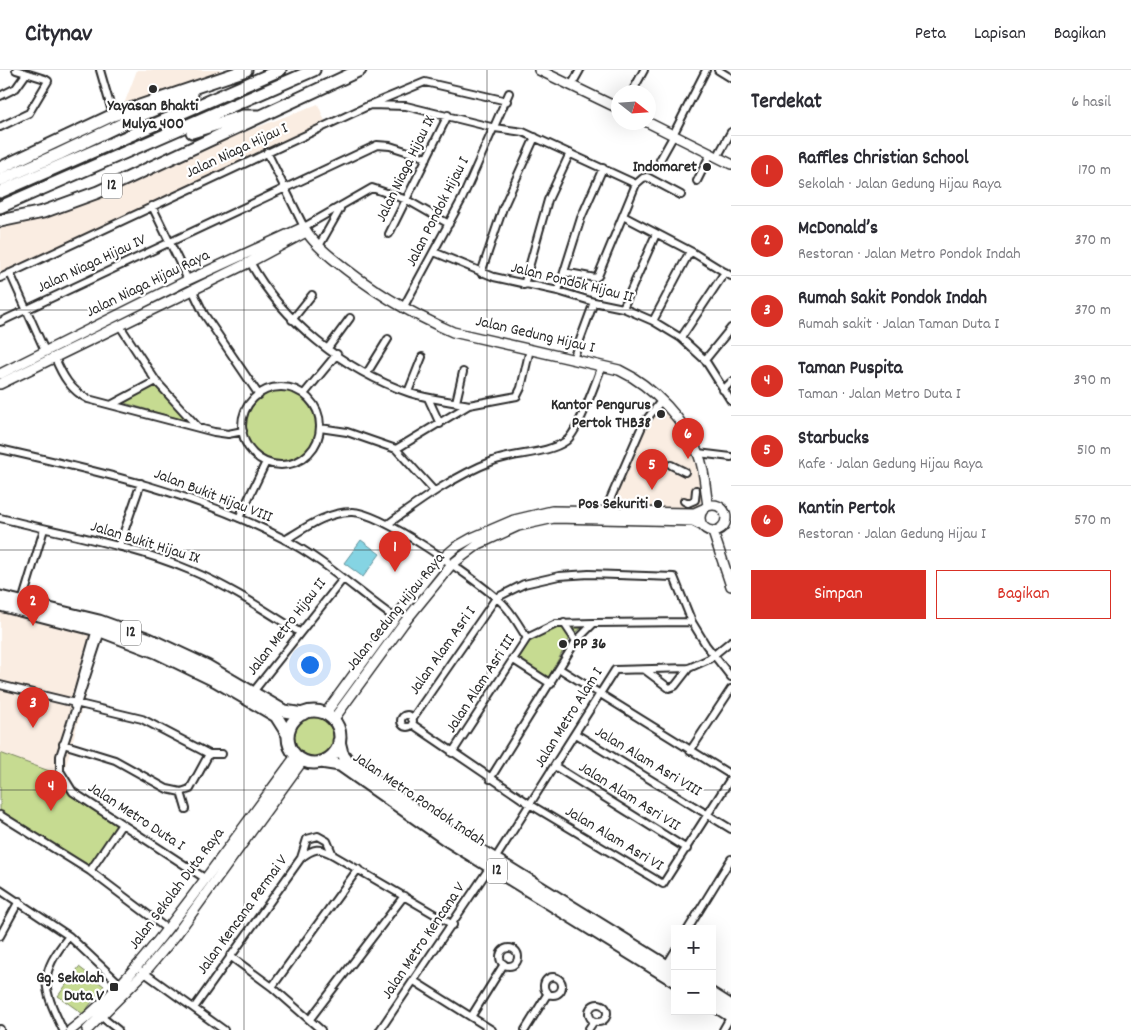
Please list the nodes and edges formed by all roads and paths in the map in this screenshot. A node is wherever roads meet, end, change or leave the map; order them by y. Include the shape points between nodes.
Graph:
1 (16, 70) edge
2 (100, 70) edge
3 (280, 70) edge
4 (314, 70) edge
5 (360, 70) edge
6 (539, 70) edge
7 (549, 70) edge
8 (580, 70) edge
9 (644, 70) edge
10 (706, 70) edge
11 (718, 70) edge
12 (242, 71) edge
13 (26, 74) junction
14 (731, 78) edge
15 (572, 84) junction
16 (636, 85) edge
17 (510, 93) dead end
18 (0, 96) edge
19 (506, 100) junction
20 (611, 100) edge
21 (611, 104) edge
22 (370, 105) junction
23 (113, 115) junction
24 (448, 115) junction
25 (260, 116) junction
26 (656, 123) edge
27 (656, 126) edge
28 (0, 127) edge
29 (495, 128) junction
30 (731, 132) edge
31 (674, 133) junction
32 (535, 137) junction
33 (267, 152) junction
34 (570, 153) junction
35 (716, 154) junction
36 (427, 158) junction
37 (731, 158) edge
38 (660, 160) dead end
39 (731, 164) edge
40 (0, 168) edge
41 (603, 168) junction
42 (0, 180) edge
43 (697, 181) dead end
44 (636, 184) junction
45 (285, 188) junction
46 (0, 192) edge
47 (681, 195) dead end
48 (26, 196) junction
49 (407, 200) junction
50 (152, 206) junction
51 (0, 207) edge
52 (340, 208) junction
53 (623, 216) junction
54 (0, 222) edge
55 (450, 224) junction
56 (307, 227) junction
57 (389, 234) dead end
58 (656, 234) junction
59 (170, 243) junction
60 (319, 246) junction
61 (434, 252) junction
62 (692, 252) junction
63 (250, 262) junction
64 (218, 272) junction
65 (564, 272) junction
66 (10, 273) junction
67 (481, 273) junction
68 (728, 274) edge
69 (0, 278) edge
70 (188, 280) junction
71 (524, 285) junction
72 (192, 289) junction
73 (558, 291) junction
74 (312, 295) dead end
75 (594, 302) junction
76 (402, 308) junction
77 (623, 308) junction
78 (26, 310) junction
79 (350, 318) dead end
80 (292, 320) junction
81 (654, 321) junction
82 (0, 322) edge
83 (120, 326) junction
84 (731, 328) edge
85 (681, 338) junction
86 (388, 339) dead end
87 (328, 348) junction
88 (530, 349) junction
89 (45, 351) junction
90 (337, 354) junction
91 (422, 357) dead end
92 (55, 358) junction
93 (573, 358) junction
94 (705, 360) junction
95 (602, 366) junction
96 (463, 372) dead end
97 (367, 373) junction
98 (1, 378) edge
99 (156, 381) junction
100 (731, 382) edge
101 (723, 390) junction
102 (408, 392) junction
103 (304, 394) junction
104 (259, 395) junction
105 (428, 398) junction
106 (661, 401) junction
107 (731, 401) edge
108 (456, 402) junction
109 (111, 405) junction
110 (469, 405) junction
111 (440, 424) junction
112 (198, 426) junction
113 (320, 428) junction
114 (243, 431) junction
115 (0, 449) edge
116 (396, 449) junction
117 (698, 453) junction
118 (731, 457) edge
119 (266, 462) junction
120 (671, 465) dead end
121 (685, 472) dead end
122 (142, 484) junction
123 (696, 490) dead end
124 (434, 491) junction
125 (684, 501) dead end
126 (705, 507) junction
127 (605, 510) junction
128 (728, 513) edge
129 (0, 518) edge
130 (239, 518) junction
131 (728, 522) edge
132 (388, 524) junction
133 (701, 525) junction
134 (44, 529) junction
135 (713, 532) junction
136 (285, 540) junction
137 (119, 546) junction
138 (442, 559) junction
139 (451, 565) junction
140 (342, 579) junction
141 (731, 586) edge
142 (0, 597) edge
143 (496, 598) junction
144 (22, 602) junction
145 (0, 606) edge
146 (395, 618) junction
147 (692, 622) junction
148 (564, 623) junction
149 (594, 623) junction
150 (100, 626) junction
151 (299, 632) junction
152 (527, 638) junction
153 (576, 641) junction
154 (731, 641) edge
155 (713, 655) junction
156 (512, 659) junction
157 (689, 668) junction
158 (560, 669) junction
159 (645, 670) junction
160 (731, 677) edge
161 (551, 684) junction
162 (0, 685) edge
163 (731, 689) edge
164 (253, 692) junction
165 (600, 695) junction
166 (76, 704) junction
167 (332, 712) junction
168 (303, 714) junction
169 (576, 734) junction
170 (288, 735) junction
171 (339, 741) junction
172 (64, 744) junction
173 (690, 751) junction
174 (452, 753) junction
175 (209, 754) junction
176 (222, 754) dead end
177 (299, 758) junction
178 (321, 762) junction
179 (556, 767) junction
180 (291, 769) junction
181 (731, 777) edge
182 (490, 779) junction
183 (181, 792) junction
184 (531, 805) junction
185 (186, 809) dead end
186 (708, 814) junction
187 (0, 816) edge
188 (122, 824) junction
189 (731, 829) edge
190 (687, 850) junction
191 (333, 855) junction
192 (301, 858) junction
193 (731, 859) edge
194 (492, 863) junction
195 (358, 869) junction
196 (90, 871) junction
197 (206, 879) junction
198 (0, 890) edge
199 (404, 896) junction
200 (19, 901) junction
201 (453, 925) junction
202 (690, 925) edge
203 (167, 929) junction
204 (0, 936) edge
205 (69, 936) junction
206 (230, 956) junction
207 (504, 964) dead end
208 (670, 968) edge
209 (140, 970) junction
210 (671, 978) edge
211 (414, 981) junction
212 (121, 983) junction
213 (272, 987) junction
214 (548, 993) dead end
215 (716, 997) edge
216 (731, 1006) edge
217 (716, 1007) edge
218 (194, 1008) junction
219 (98, 1013) junction
220 (731, 1016) edge
221 (470, 1017) junction
222 (310, 1019) junction
223 (594, 1021) dead end
224 (63, 1030) edge
225 (71, 1030) edge
226 (87, 1030) edge
227 (118, 1030) edge
228 (224, 1030) edge
229 (321, 1030) edge
230 (380, 1030) edge
231 (492, 1030) edge
232 (525, 1030) edge
233 (588, 1030) edge
234 (723, 1030) edge

1 - 13 street
2 - 23 street
3 - 46 highway
4 - 48 highway
5 - 25 highway, 12
6 - 15 street
7 - 15 street
8 - 15 street
9 - 16 street
10 - 31 street
11 - 14 street
12 - 23 highway
12 - 42 highway
13 - 18 street via 16,88
13 - 28 street via 48,82 29,113
15 - 20 street
15 - 21 street
17 - 19 street, Jalan Pondok Hijau I
19 - 22 street via 425,82
19 - 29 street, Jalan Pondok Hijau I
22 - 24 street, Jalan Niaga Hijau I via 406,106
22 - 33 street, Jalan Niaga Hijau I
23 - 40 highway
24 - 29 street, Jalan Niaga Hijau I
24 - 36 street, Jalan Niaga Hijau IX
25 - 48 highway via 243,116 206,126 48,194
25 - 54 highway, 12 via 98,192 43,212
26 - 31 street
27 - 31 street
29 - 32 street, Jalan Niaga Hijau I via 516,130
29 - 55 street, Jalan Pondok Hijau I
30 - 35 street
31 - 35 street
31 - 38 street
32 - 34 street, Jalan Niaga Hijau I
32 - 67 street via 503,208
33 - 45 street
33 - 50 street, Jalan Niaga Hijau I
34 - 41 street, Jalan Niaga Hijau I
34 - 71 street via 548,200
35 - 37 street
35 - 39 street
35 - 43 street
36 - 45 street, Jalan Niaga Hijau IV via 377,145
36 - 49 street, Jalan Niaga Hijau IX
41 - 44 street, Jalan Niaga Hijau I
41 - 65 street via 581,218
44 - 47 street via 647,177
44 - 53 street
45 - 56 street
45 - 59 street, Jalan Niaga Hijau IV
48 - 51 highway
49 - 52 street via 372,188 356,195
49 - 55 street
49 - 57 street, Jalan Niaga Hijau IX
50 - 59 street
50 - 66 street, Jalan Niaga Hijau I
52 - 56 street
52 - 60 street
53 - 58 street
53 - 65 street via 599,275 595,278
55 - 61 street, Jalan Pondok Hijau I
56 - 60 street, Jalan Gedung Hijau I
56 - 63 street, Jalan Niaga Hijau Raya
56 - 64 street, Jalan Niaga Hijau Raya
58 - 62 street
58 - 77 street
59 - 70 street
59 - 78 street, Jalan Niaga Hijau IV
60 - 76 street, Jalan Gedung Hijau I via 370,288
61 - 67 street, Jalan Pondok Hijau II
61 - 76 street, Jalan Pondok Hijau I
62 - 68 street
62 - 81 street
63 - 64 street, Jalan Niaga Hijau Raya
63 - 80 street via 265,289
64 - 70 street, Jalan Niaga Hijau Raya
64 - 72 street, Jalan Niaga Hijau Raya
65 - 73 street
66 - 69 street, Jalan Niaga Hijau I
66 - 78 street
67 - 71 street, Jalan Pondok Hijau II
68 - 85 street
70 - 89 street, Jalan Niaga Hijau Raya
71 - 73 street, Jalan Pondok Hijau II
72 - 83 street, Jalan Niaga Hijau Raya
72 - 104 street via 204,314
73 - 75 street, Jalan Pondok Hijau II
74 - 80 street
75 - 77 street, Jalan Pondok Hijau II
75 - 93 street
76 - 88 street, Jalan Gedung Hijau I via 453,332
77 - 81 street, Jalan Pondok Hijau II
78 - 82 street, Jalan Niaga Hijau IV
78 - 89 street
79 - 87 street
80 - 87 street
81 - 85 street, Jalan Pondok Hijau II
83 - 92 street, Jalan Niaga Hijau Raya
83 - 99 street
84 - 94 street
85 - 94 street, Jalan Pondok Hijau II
86 - 97 street
87 - 90 street
88 - 93 street, Jalan Gedung Hijau I
88 - 110 street via 522,388 517,396
89 - 98 street, Jalan Niaga Hijau Raya
90 - 97 street
90 - 103 street
91 - 102 street
92 - 98 street, Jalan Niaga Hijau Raya
92 - 109 street via 74,390 88,399
93 - 95 street, Jalan Gedung Hijau I
94 - 101 street, Jalan Pondok Hijau II
95 - 106 street, Jalan Gedung Hijau I via 631,375
95 - 124 street via 575,428 565,441 556,447 492,462
96 - 108 street
97 - 102 street
99 - 109 street
99 - 112 street
100 - 101 street
101 - 107 street, Jalan Pondok Hijau II
102 - 105 street
103 - 104 street via 281,387
103 - 113 street via 314,406
104 - 114 street via 244,415
105 - 108 street
105 - 111 street
106 - 117 street, Jalan Gedung Hijau I via 683,426
106 - 127 street via 643,424
108 - 110 street
109 - 112 street
110 - 111 street
111 - 116 street
112 - 114 street via 228,434
113 - 116 street via 347,432
113 - 119 street via 315,446 302,459 284,465
114 - 119 street via 250,450
115 - 122 street, Jalan Bukit Hijau VIII
116 - 124 street
117 - 118 street
117 - 126 street, Jalan Gedung Hijau I
119 - 130 street
120 - 121 street
122 - 130 street, Jalan Bukit Hijau VIII
122 - 137 street
123 - 125 street via 695,500
124 - 132 street
126 - 127 street, Jalan Gedung Hijau Raya via 694,513
126 - 128 street via 716,505
126 - 133 street via 699,517
127 - 138 street, Jalan Gedung Hijau Raya via 533,514 494,527 456,547
128 - 131 street
129 - 134 street, Jalan Bukit Hijau IX
130 - 136 street, Jalan Bukit Hijau VIII
131 - 135 street
132 - 136 street via 363,513 348,512 322,519
132 - 138 street
133 - 135 street
133 - 139 street, Jalan Gedung Hijau Raya via 693,521 554,518 535,521 479,544
134 - 137 street, Jalan Bukit Hijau IX
134 - 144 street
135 - 141 street
136 - 140 street, Jalan Bukit Hijau VIII
137 - 151 street, Jalan Bukit Hijau IX via 205,577
138 - 139 street
138 - 146 street, Jalan Gedung Hijau Raya
139 - 143 street
139 - 167 street, Jalan Gedung Hijau Raya
140 - 146 street, Jalan Bukit Hijau VIII
140 - 151 street, Jalan Metro Hijau II
142 - 144 highway, 12
143 - 147 street via 524,584 559,576 671,576
143 - 152 street
143 - 174 street, Jalan Alam Asri I via 412,721
144 - 150 highway, 12
145 - 150 highway, 12
146 - 167 street, Jalan Gedung Hijau Raya
147 - 149 street, Jalan Alam Asri III
147 - 155 street
148 - 149 street, Jalan Alam Asri III
148 - 152 street, Jalan Alam Asri III
148 - 153 street
149 - 153 street
150 - 164 highway, 12 via 177,652
150 - 166 street, Jalan Metro Duta I
150 - 170 highway, 12 via 216,681 276,716
151 - 164 street, Jalan Metro Hijau II
152 - 156 street, Jalan Alam Asri III
153 - 158 street
154 - 155 street, Jalan Metro Alam I
155 - 157 street, Jalan Metro Alam I
155 - 160 street
156 - 161 street
156 - 174 street, Jalan Alam Asri III
157 - 159 street, Jalan Metro Alam I
157 - 159 street via 670,688
158 - 161 street
158 - 165 street
159 - 165 street, Jalan Metro Alam I via 618,669
161 - 182 street
162 - 166 street
163 - 173 street
164 - 168 highway, 12 via 284,711
165 - 169 street, Jalan Metro Alam I
165 - 173 street
166 - 172 street, Jalan Metro Duta I
166 - 175 street via 142,719
167 - 168 highway, 12
167 - 171 highway, 12
168 - 170 highway via 292,724
169 - 179 street, Jalan Metro Alam I
169 - 186 street, Jalan Alam Asri VIII
170 - 177 highway, 12 via 291,748
171 - 178 highway via 333,754
171 - 194 highway, Jalan Metro Pondok Indah / 12 via 342,753 358,769
172 - 183 street via 115,760 167,789
172 - 188 street, Jalan Metro Duta I via 60,771 71,790
173 - 181 street
174 - 182 street, Jalan Alam Asri I
175 - 176 street
175 - 183 street via 190,789
177 - 178 highway, 12
177 - 180 street, Jalan Sekolah Duta Raya
178 - 194 highway, Jalan Metro Pondok Indah / 12 via 340,765 404,812
179 - 184 street, Jalan Metro Alam I
179 - 190 street, Jalan Alam Asri VII
180 - 197 street, Jalan Sekolah Duta Raya
180 - 209 street, Jalan Sekolah Duta Raya via 176,934
181 - 186 street, Jalan Alam Asri VI
182 - 184 street, Jalan Alam Asri I
183 - 185 street
184 - 190 street, Jalan Alam Asri VI via 660,884 665,883
184 - 194 street, Jalan Metro Alam I
186 - 189 street, Jalan Alam Asri VIII
186 - 190 street, Jalan Alam Asri VI
187 - 196 street
188 - 196 street
188 - 197 street, Jalan Metro Duta I
191 - 192 street, Jalan Kencana Permai V via 319,848
191 - 192 street via 327,840 318,836 307,839
191 - 195 street, Jalan Kencana Permai V
192 - 206 street, Jalan Kencana Permai V
193 - 202 street
194 - 201 street, Jalan Metro Kencana V
194 - 208 highway, Jalan Metro Pondok Indah / 12
194 - 210 highway, Jalan Metro Pondok Indah / 12
195 - 199 street, Jalan Kencana Permai V
195 - 213 street
196 - 203 street
197 - 203 street, Jalan Sekolah Duta Raya
198 - 200 street
199 - 201 street, Jalan Kencana Permai V
199 - 222 street
200 - 204 street
200 - 205 street
201 - 211 street, Jalan Metro Kencana V
203 - 209 street, Jalan Sekolah Duta Raya
205 - 212 street
205 - 224 street via 50,962 46,979
206 - 213 street
206 - 218 street, Jalan Kencana Permai V
207 - 221 street
209 - 212 street, Jalan Sekolah Duta Raya
209 - 218 street
209 - 219 street, Jalan Sekolah Duta Raya
211 - 221 street
211 - 230 street, Jalan Metro Kencana V
212 - 219 street, Jalan Sekolah Duta Raya
213 - 222 street
214 - 232 street
215 - 216 highway
217 - 220 highway
218 - 228 street
219 - 225 street, Jalan Sekolah Duta Raya
219 - 226 street, Jalan Sekolah Duta Raya
219 - 227 street
220 - 234 street
221 - 231 street
222 - 229 street
223 - 233 street

